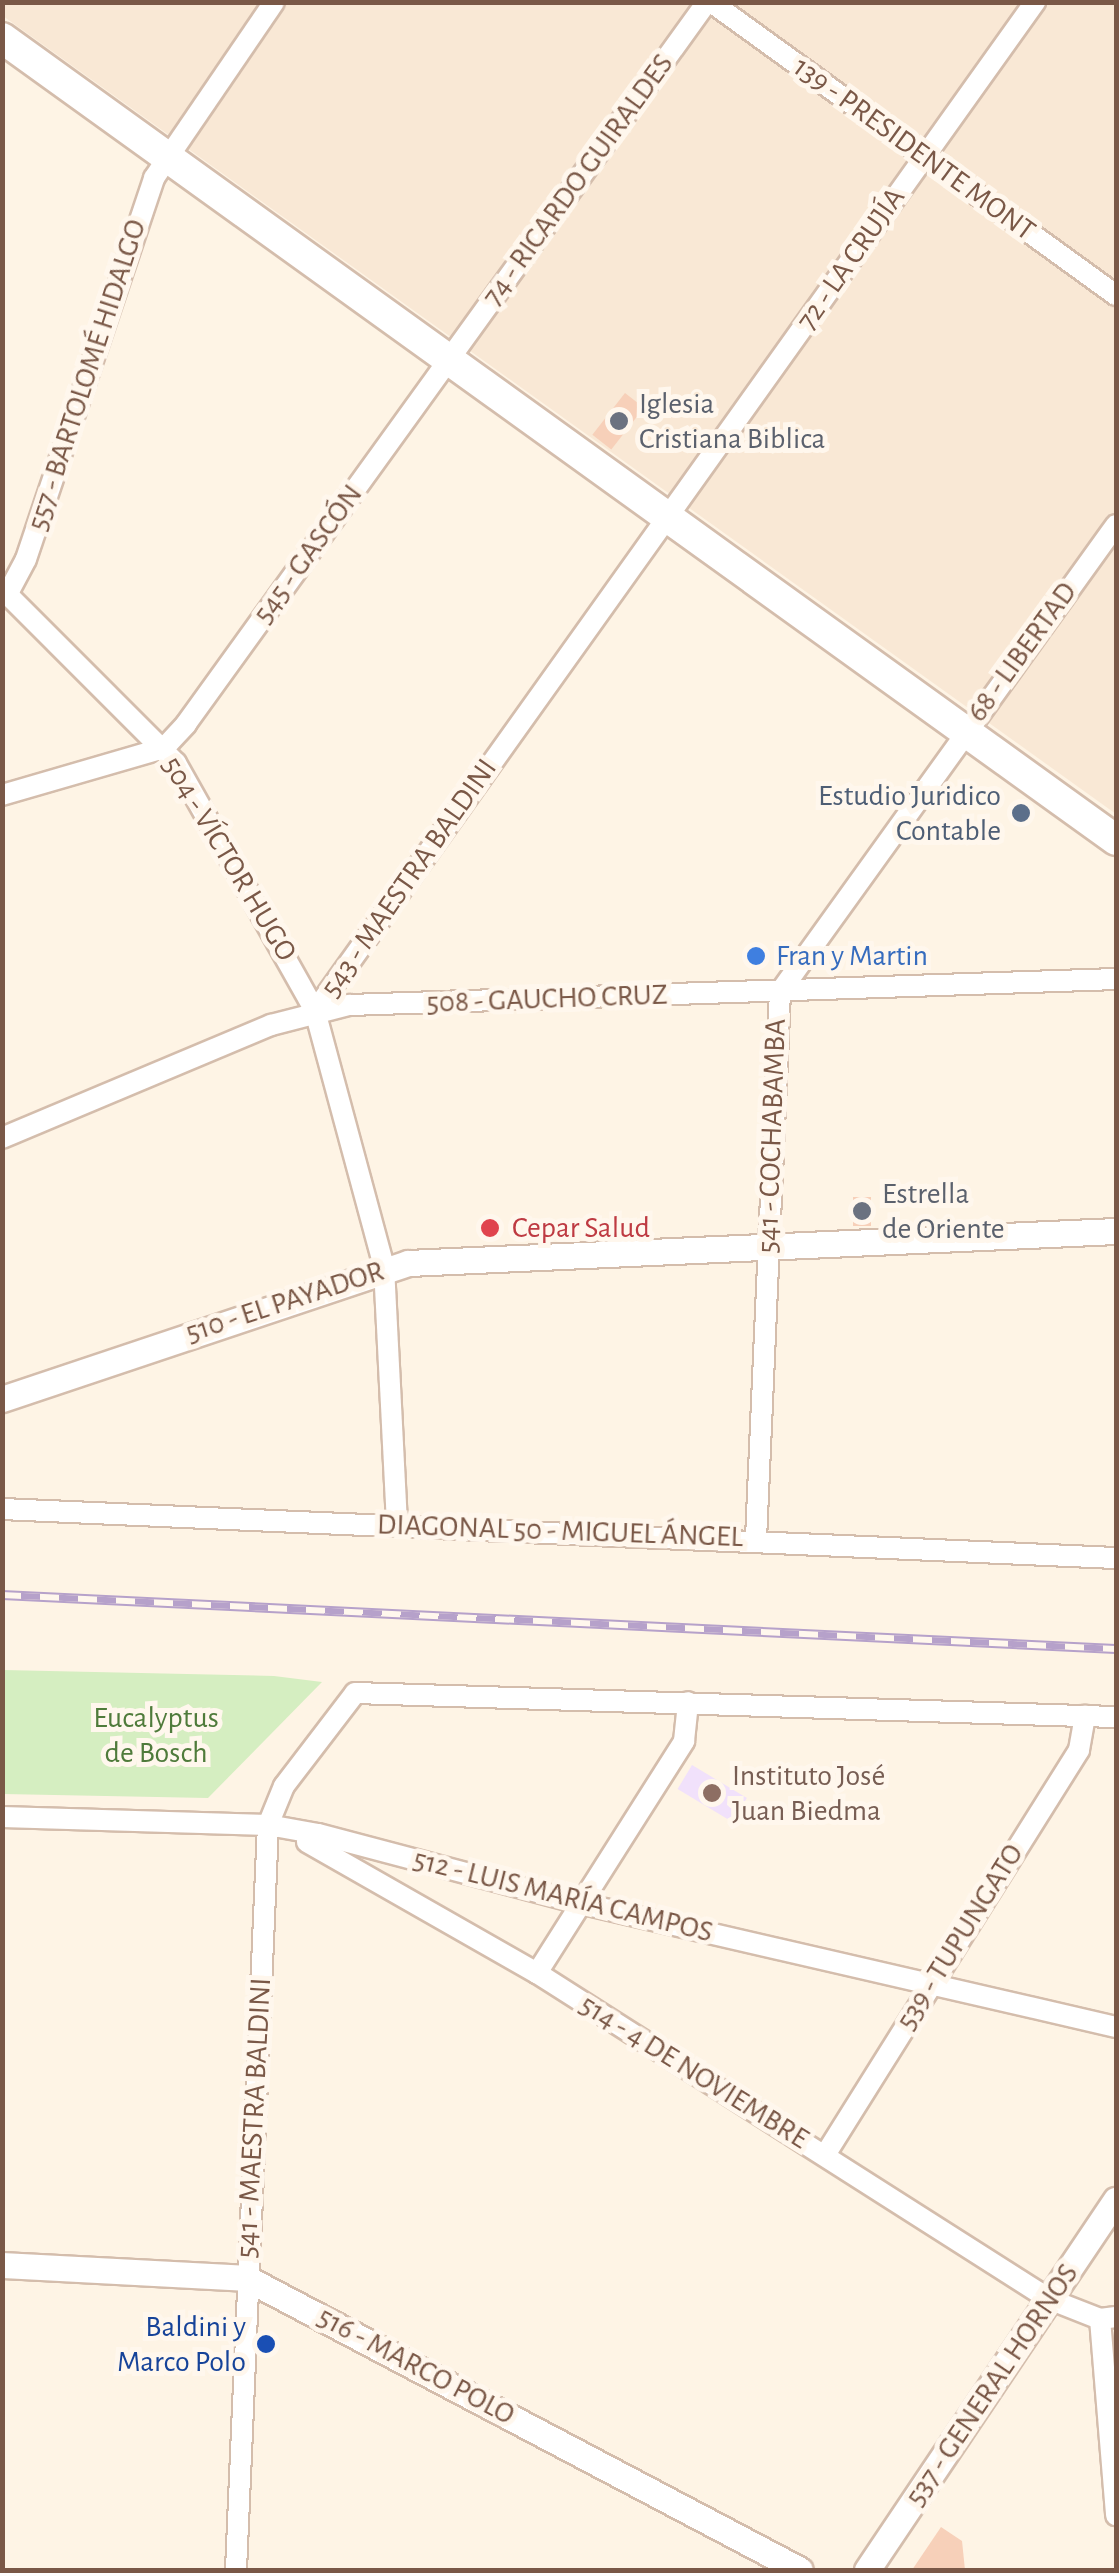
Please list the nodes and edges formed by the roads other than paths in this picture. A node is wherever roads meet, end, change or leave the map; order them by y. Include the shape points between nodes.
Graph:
1 (274, 2) edge
2 (709, 2) edge
3 (1035, 2) edge
4 (2, 38) edge
5 (164, 156) junction
6 (924, 156) junction
7 (1116, 295) edge
8 (449, 356) junction
9 (668, 516) junction
10 (1116, 525) edge
11 (5, 591) edge
12 (964, 731) junction
13 (164, 748) junction
14 (2, 795) edge
15 (1116, 840) edge
16 (1116, 980) edge
17 (780, 992) junction
18 (315, 1012) junction
19 (2, 1138) edge
20 (1116, 1230) edge
21 (768, 1248) junction
22 (384, 1267) junction
23 (2, 1399) edge
24 (2, 1509) edge
25 (397, 1524) junction
26 (756, 1539) junction
27 (1116, 1558) edge
28 (688, 1702) junction
29 (1086, 1716) junction
30 (1116, 1717) edge
31 (2, 1817) edge
32 (268, 1825) junction
33 (579, 1903) junction
34 (537, 1973) junction
35 (928, 1986) junction
36 (1116, 2026) edge
37 (824, 2155) junction
38 (1116, 2200) edge
39 (2, 2265) edge
40 (246, 2278) junction
41 (1048, 2299) junction
42 (1108, 2318) edge
43 (1116, 2515) edge
44 (236, 2570) edge
45 (800, 2570) edge
46 (867, 2570) edge

1 - 5 street, 557 - BARTOLOMÉ HIDALGO
2 - 6 street, 139 - PRESIDENTE MONT
2 - 8 street, 74 - RICARDO GUIRALDES
3 - 6 street, 72 - LA CRUJÍA
4 - 5 main road
5 - 8 main road
5 - 11 street, 557 - BARTOLOMÉ HIDALGO via 26,559
6 - 7 street, 139 - PRESIDENTE MONT
6 - 9 street, 72 - LA CRUJÍA
8 - 9 main road
8 - 13 street, 545 - GASCÓN
9 - 12 main road
9 - 18 street, 543 - MAESTRA BALDINI
10 - 12 street, 68 - LIBERTAD
11 - 13 street, 504 - VÍCTOR HUGO
12 - 15 main road
12 - 17 street, 541 - COCHABAMBA
13 - 14 street
13 - 18 street, 504 - VÍCTOR HUGO
16 - 17 street, 508 - GAUCHO CRUZ
17 - 18 street, 508 - GAUCHO CRUZ via 379,1004
17 - 21 street, 541 - COCHABAMBA
18 - 19 street, 508 - GAUCHO CRUZ
18 - 22 street, 543 - MAESTRA BALDINI
20 - 21 street, 510 - EL PAYADOR
21 - 22 street, 510 - EL PAYADOR
21 - 26 street, 541 - COCHABAMBA
22 - 23 street, 510 - EL PAYADOR
22 - 25 street, 543 - MAESTRA BALDINI
24 - 25 street, DIAGONAL 50 - MIGUEL ÁNGEL
25 - 26 street, DIAGONAL 50 - MIGUEL ÁNGEL
26 - 27 street, DIAGONAL 50 - MIGUEL ÁNGEL
28 - 29 street
28 - 32 street, 541 - MAESTRA BALDINI via 356,1693 284,1786
28 - 33 street via 684,1742
29 - 30 street
29 - 35 street, 539 - TUPUNGATO via 1079,1750
31 - 32 street, 512 - LUIS MARÍA CAMPOS
32 - 33 street, 512 - LUIS MARÍA CAMPOS
32 - 34 street, 514 - 4 DE NOVIEMBRE via 343,1857
32 - 40 street, 541 - MAESTRA BALDINI
33 - 34 street
33 - 35 street, 512 - LUIS MARÍA CAMPOS
34 - 37 street, 514 - 4 DE NOVIEMBRE
35 - 36 street, 512 - LUIS MARÍA CAMPOS
35 - 37 street, 539 - TUPUNGATO
37 - 41 street, 514 - 4 DE NOVIEMBRE
38 - 41 street, 537 - GENERAL HORNOS
39 - 40 street, 516 - MARCO POLO
40 - 44 street, 541 - MAESTRA BALDINI
40 - 45 street, 516 - MARCO POLO
41 - 42 street, 514 - 4 DE NOVIEMBRE
41 - 46 street, 537 - GENERAL HORNOS
42 - 43 street

